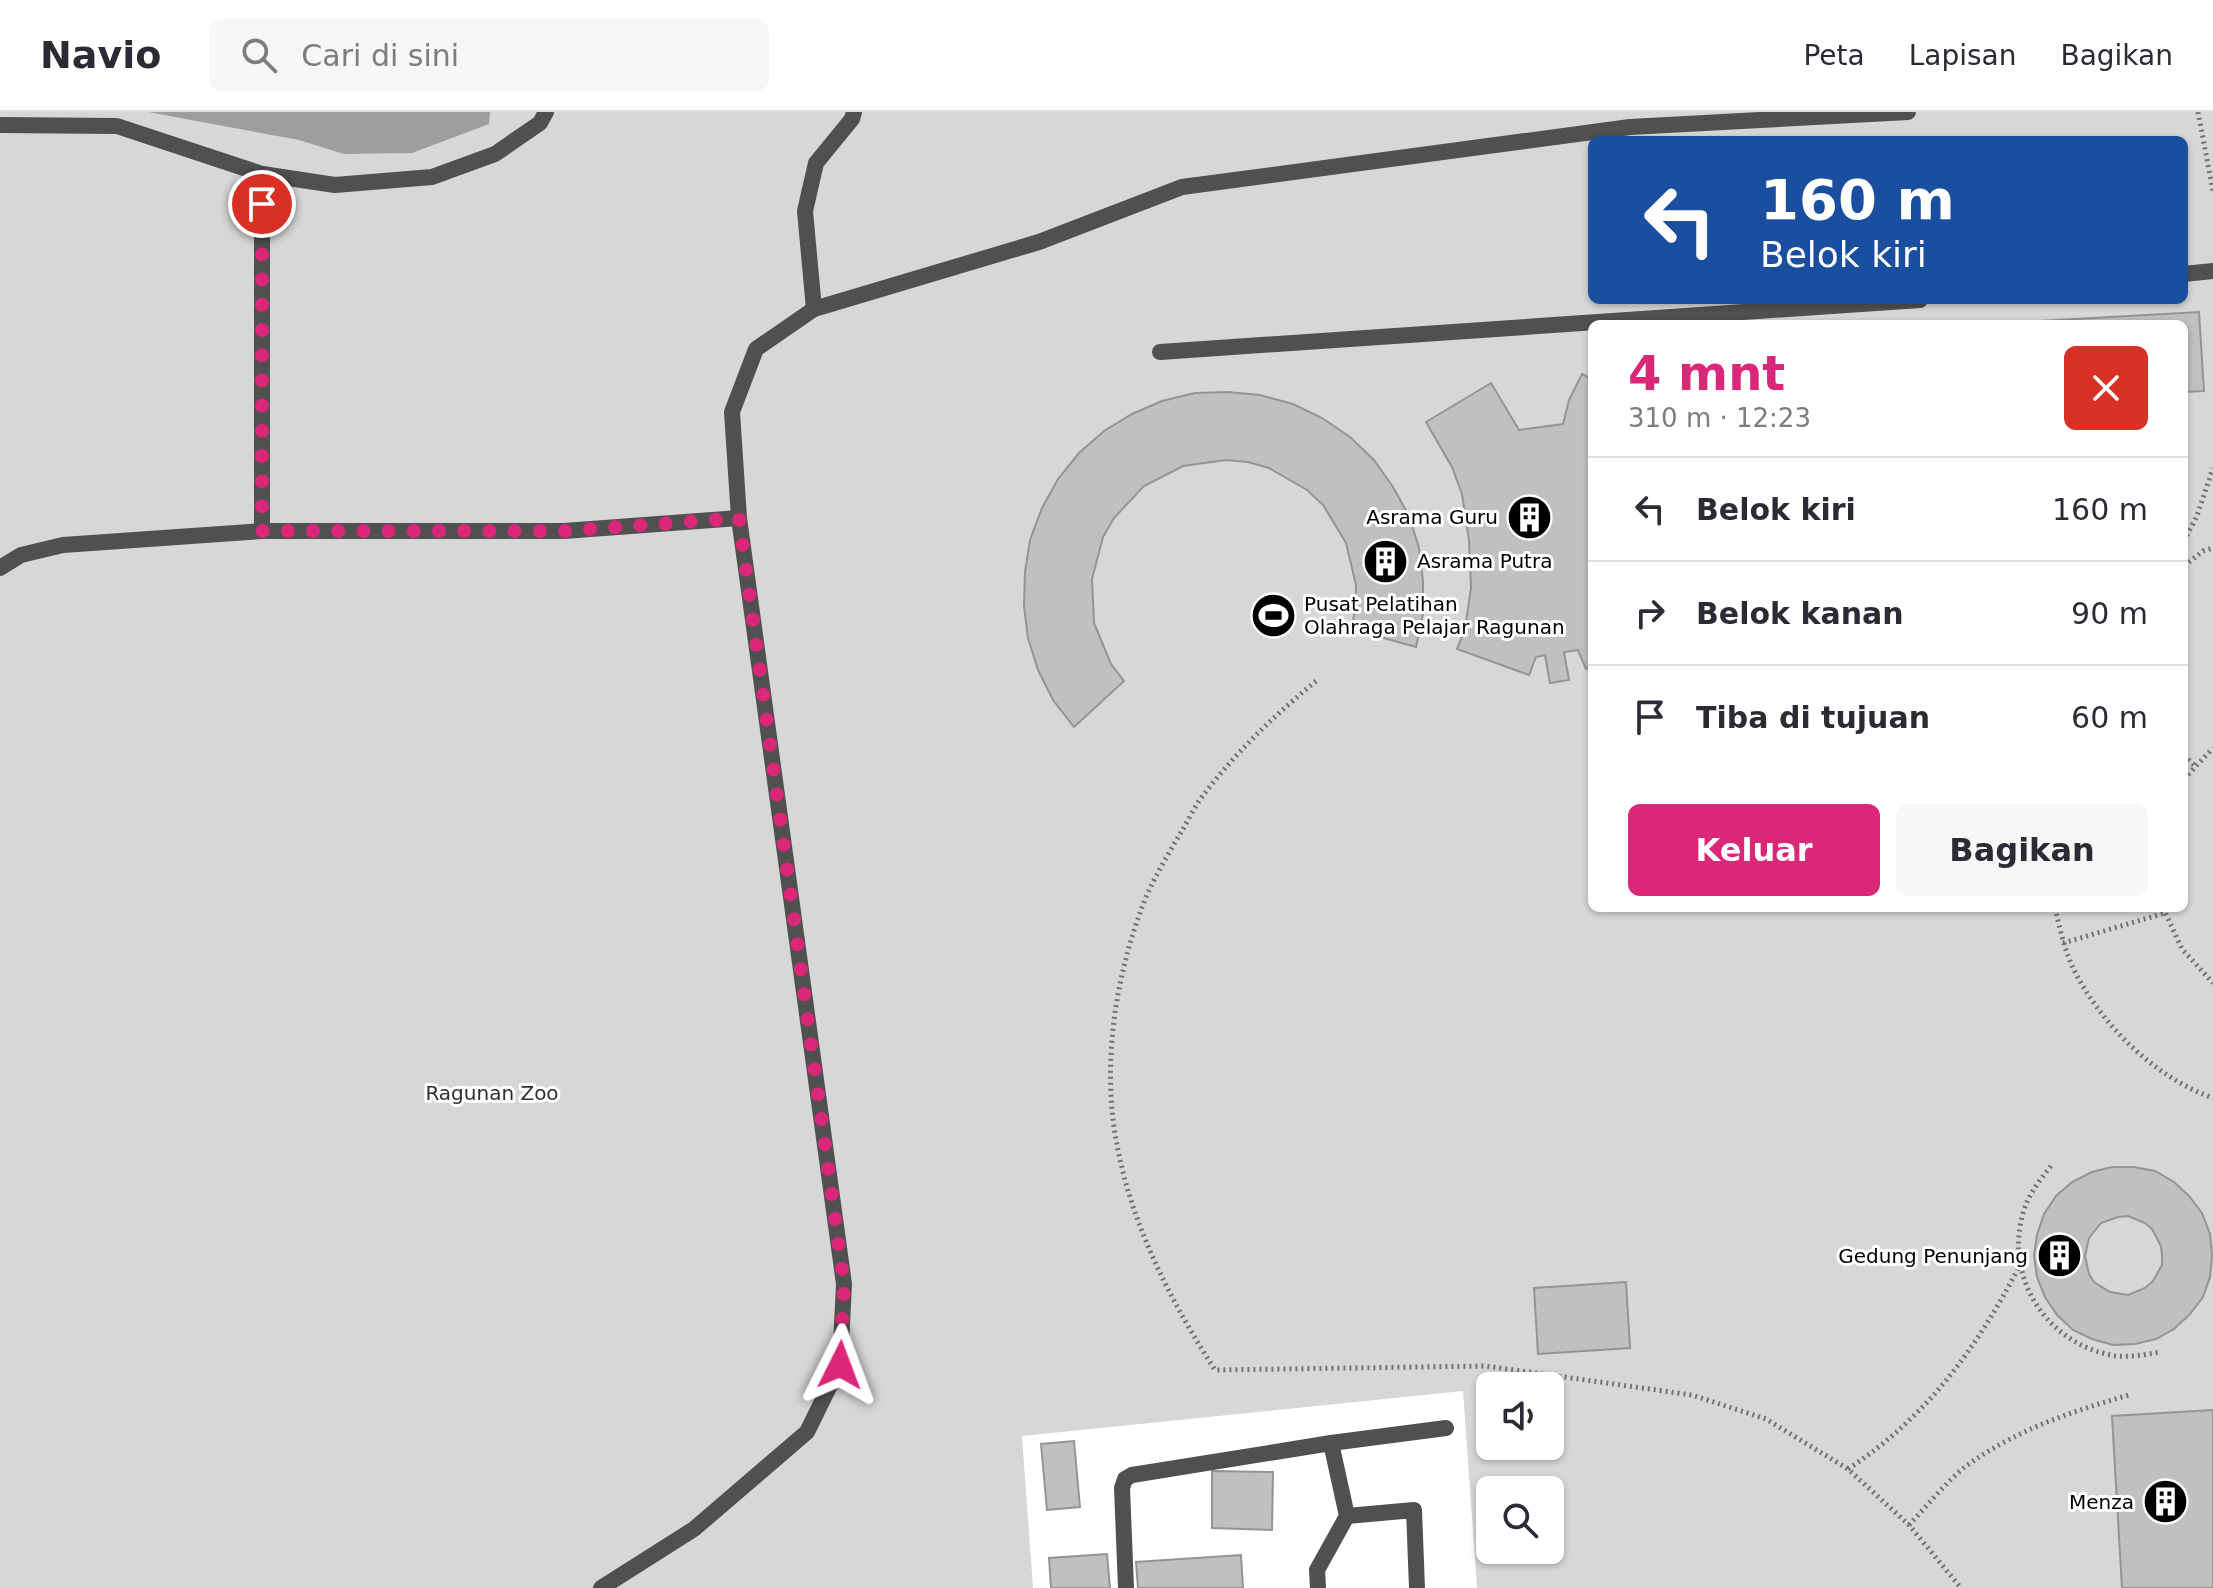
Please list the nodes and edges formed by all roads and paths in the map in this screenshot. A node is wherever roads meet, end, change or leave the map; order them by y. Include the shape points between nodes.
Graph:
1 (546, 112) edge
2 (854, 112) edge
3 (1908, 112) edge
4 (2198, 112) edge
5 (0, 125) edge
6 (262, 174) junction
7 (2213, 191) edge
8 (2213, 271) edge
9 (2188, 274) edge
10 (1862, 304) edge
11 (814, 309) junction
12 (1628, 320) edge
13 (1588, 323) edge
14 (1160, 352) dead end
15 (2213, 468) edge
16 (739, 518) junction
17 (262, 531) junction
18 (2188, 533) edge
19 (2213, 548) edge
20 (2188, 563) edge
21 (0, 568) edge
22 (1316, 681) dead end
23 (2213, 748) edge
24 (2188, 759) edge
25 (2194, 765) junction
26 (2188, 773) edge
27 (2056, 912) edge
28 (2161, 912) edge
29 (2164, 912) edge
30 (2063, 943) junction
31 (2213, 983) edge
32 (2213, 1098) edge
33 (2051, 1166) dead end
34 (2020, 1264) junction
35 (2161, 1352) dead end
36 (2129, 1395) dead end
37 (1446, 1428) dead end
38 (1331, 1443) junction
39 (1848, 1469) junction
40 (1347, 1516) junction
41 (1909, 1525) junction
42 (601, 1588) edge
43 (1126, 1588) edge
44 (1318, 1588) edge
45 (1417, 1588) edge
46 (1961, 1588) edge

1 - 6 lane via 540,123 495,154 432,177 335,185
2 - 11 lane via 816,163 805,211
3 - 11 lane via 1630,127 1182,187 1039,242
4 - 7 path
5 - 6 lane via 117,126
6 - 17 lane
8 - 9 lane
10 - 12 lane
11 - 16 lane via 756,349 732,412
13 - 14 lane
15 - 18 path
16 - 17 lane via 564,531
16 - 42 lane via 844,1284 840,1365 807,1432 694,1529
17 - 21 lane via 63,545 21,555
19 - 20 path
22 - 39 path via 1239,751 1203,795 1169,853 1141,909 1110,1045 1113,1120 1129,1194 1150,1254 1215,1370 1486,1366 1677,1393 1766,1419
23 - 25 path
24 - 25 path
25 - 26 path
27 - 30 path
28 - 30 path
29 - 31 path via 2182,949
30 - 32 path via 2081,983 2142,1057 2187,1089
33 - 34 path via 2023,1212
34 - 35 path via 2041,1314 2060,1333 2108,1355
34 - 39 path via 1967,1357 1926,1405 1879,1449
36 - 41 path via 2050,1419 2005,1441 1963,1469
37 - 38 lane
38 - 40 lane
38 - 43 lane via 1125,1479 1121,1504
39 - 41 path
40 - 44 lane via 1317,1570
40 - 45 lane via 1414,1510
41 - 46 path

